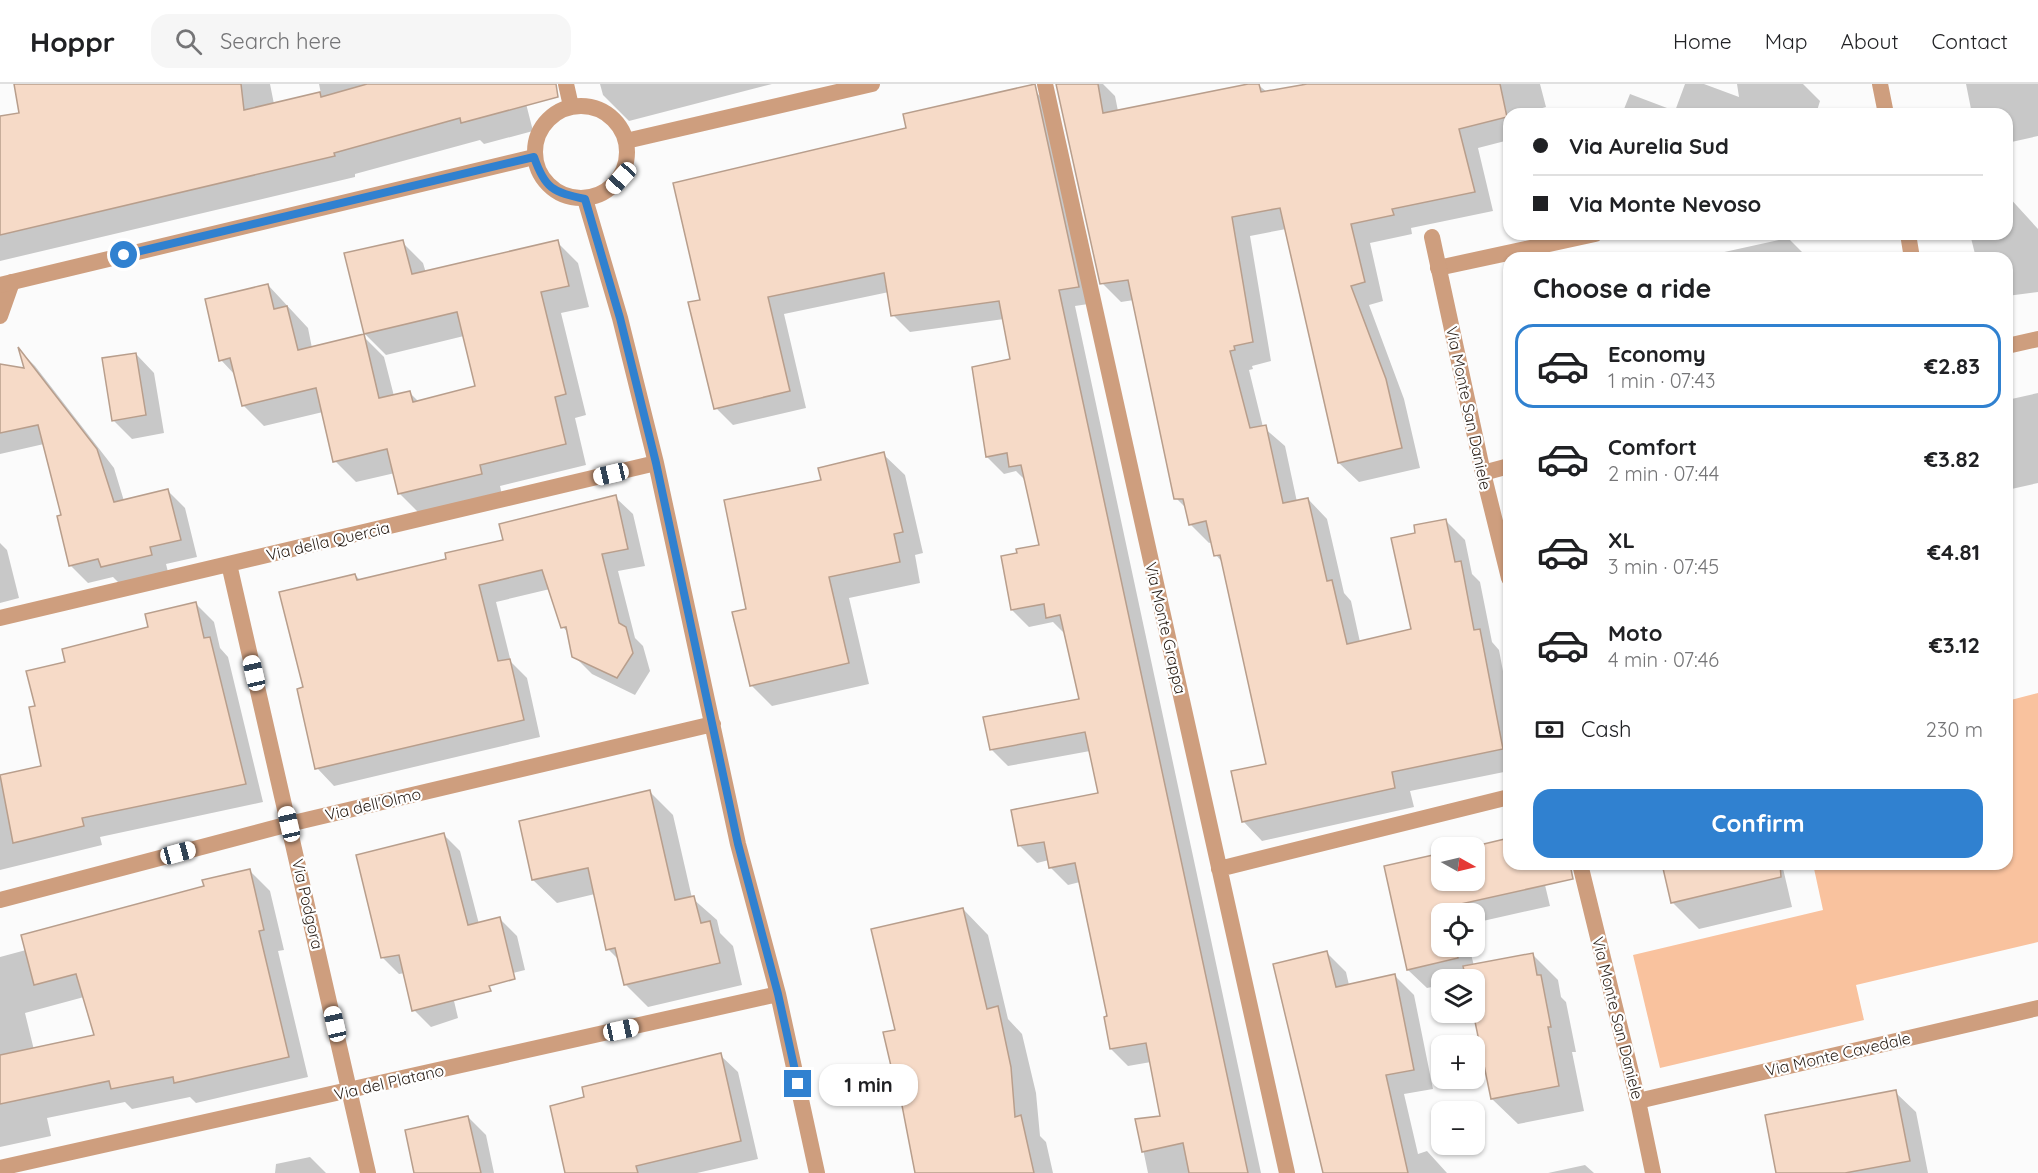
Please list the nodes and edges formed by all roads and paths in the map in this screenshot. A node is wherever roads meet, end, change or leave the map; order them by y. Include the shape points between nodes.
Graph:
1 (566, 84) edge
2 (872, 84) edge
3 (1045, 84) edge
4 (1880, 84) edge
5 (571, 106) junction
6 (1885, 108) edge
7 (626, 141) junction
8 (534, 157) junction
9 (585, 199) junction
10 (1432, 237) dead end
11 (1566, 240) edge
12 (1511, 252) edge
13 (1503, 254) edge
14 (1438, 268) junction
15 (6, 283) edge
16 (0, 316) edge
17 (2038, 339) edge
18 (2013, 345) edge
19 (656, 463) junction
20 (1503, 468) edge
21 (1483, 473) junction
22 (1503, 554) edge
23 (229, 564) junction
24 (0, 618) edge
25 (713, 724) junction
26 (1503, 798) edge
27 (289, 824) junction
28 (1219, 869) junction
29 (1581, 870) edge
30 (0, 900) edge
31 (778, 994) junction
32 (2038, 1008) edge
33 (351, 1091) junction
34 (1638, 1101) junction
35 (0, 1168) edge
36 (368, 1173) edge
37 (817, 1173) edge
38 (1287, 1173) edge
39 (1653, 1173) edge

1 - 5 street
2 - 7 street
3 - 28 street, Via Monte Grappa
4 - 6 street
5 - 7 street via 601,110 619,125
5 - 8 street via 552,116 540,131
7 - 9 street via 627,162 621,178 611,189
8 - 9 street via 541,177 556,192
8 - 15 street
9 - 19 street
10 - 14 street, Via Monte San Daniele
11 - 12 street
13 - 14 street
14 - 21 street, Via Monte San Daniele
15 - 16 street
17 - 18 street
19 - 23 street, Via della Quercia
19 - 25 street
20 - 21 street
21 - 22 street, Via Monte San Daniele
23 - 24 street, Via della Quercia
23 - 27 street, Via Podgora
25 - 27 street, Via dell'Olmo
25 - 31 street via 738,844
26 - 28 street
27 - 30 street, Via dell'Olmo
27 - 33 street, Via Podgora
28 - 38 street, Via Monte Grappa
29 - 34 street, Via Monte San Daniele
31 - 33 street, Via del Platano
31 - 37 street
32 - 34 street, Via Monte Cavedale
33 - 35 street, Via del Platano
33 - 36 street, Via Podgora
34 - 39 street, Via Monte San Daniele

